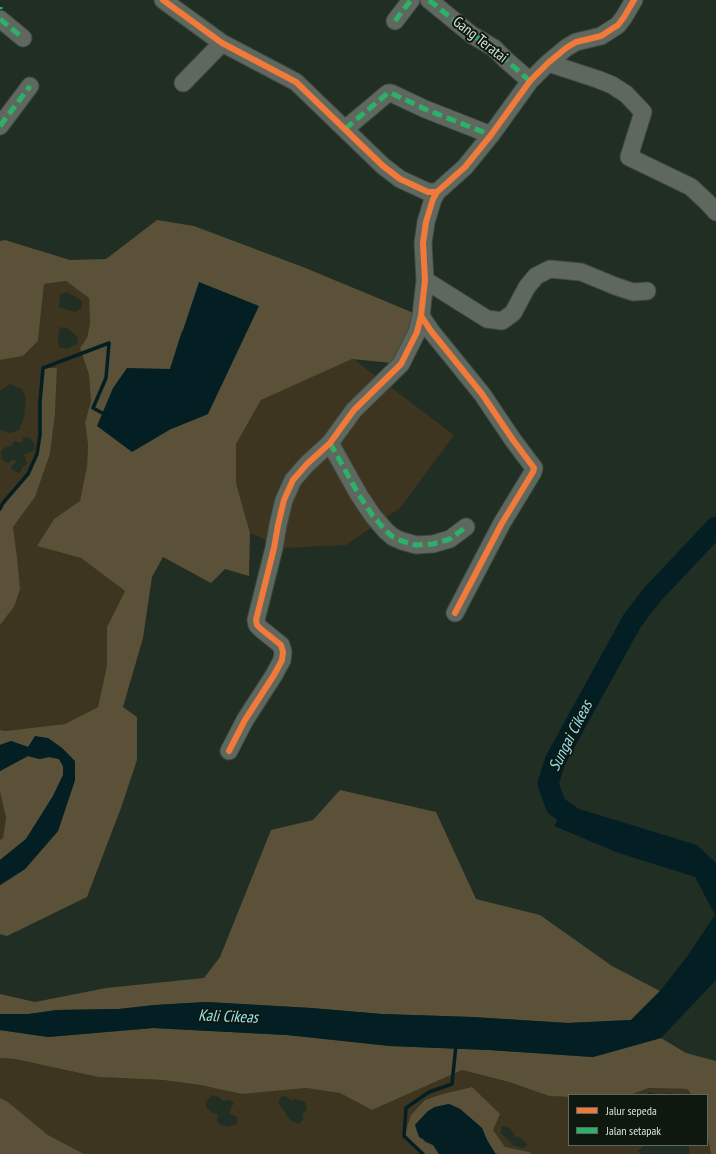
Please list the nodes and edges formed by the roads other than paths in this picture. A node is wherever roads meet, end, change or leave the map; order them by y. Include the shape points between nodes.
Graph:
1 (164, 0) edge
2 (411, 0) edge
3 (429, 0) edge
4 (634, 0) edge
5 (0, 19) edge
6 (395, 21) dead end
7 (23, 38) dead end
8 (222, 43) junction
9 (548, 63) junction
10 (530, 81) junction
11 (183, 83) dead end
12 (30, 86) dead end
13 (1, 122) edge
14 (345, 129) junction
15 (491, 136) junction
16 (437, 192) junction
17 (716, 212) edge
18 (425, 280) junction
19 (647, 291) dead end
20 (421, 316) junction
21 (330, 443) junction
22 (466, 527) dead end
23 (455, 613) dead end
24 (229, 751) dead end

1 - 8 street
2 - 6 street
3 - 10 street, Gang Teratai via 472,35 494,48
4 - 9 street via 615,27 601,36 576,42
5 - 7 street
8 - 11 street
8 - 14 street via 296,82
9 - 10 street
9 - 17 street via 597,78 626,94 643,112 629,157 690,187
10 - 15 street
12 - 13 street
14 - 15 street via 391,93
14 - 16 street via 400,179 428,192
15 - 16 street via 465,167
16 - 18 street via 432,200 423,243
18 - 19 street via 487,319 502,321 513,313 536,276 550,269 581,272 633,292
18 - 20 street
20 - 21 street via 417,332 402,364 354,410
20 - 23 street via 482,394 534,468
21 - 22 street via 373,516 382,528 393,536 416,545 433,544 450,539
21 - 24 street via 293,480 284,500 256,620 261,629 281,645 282,660

